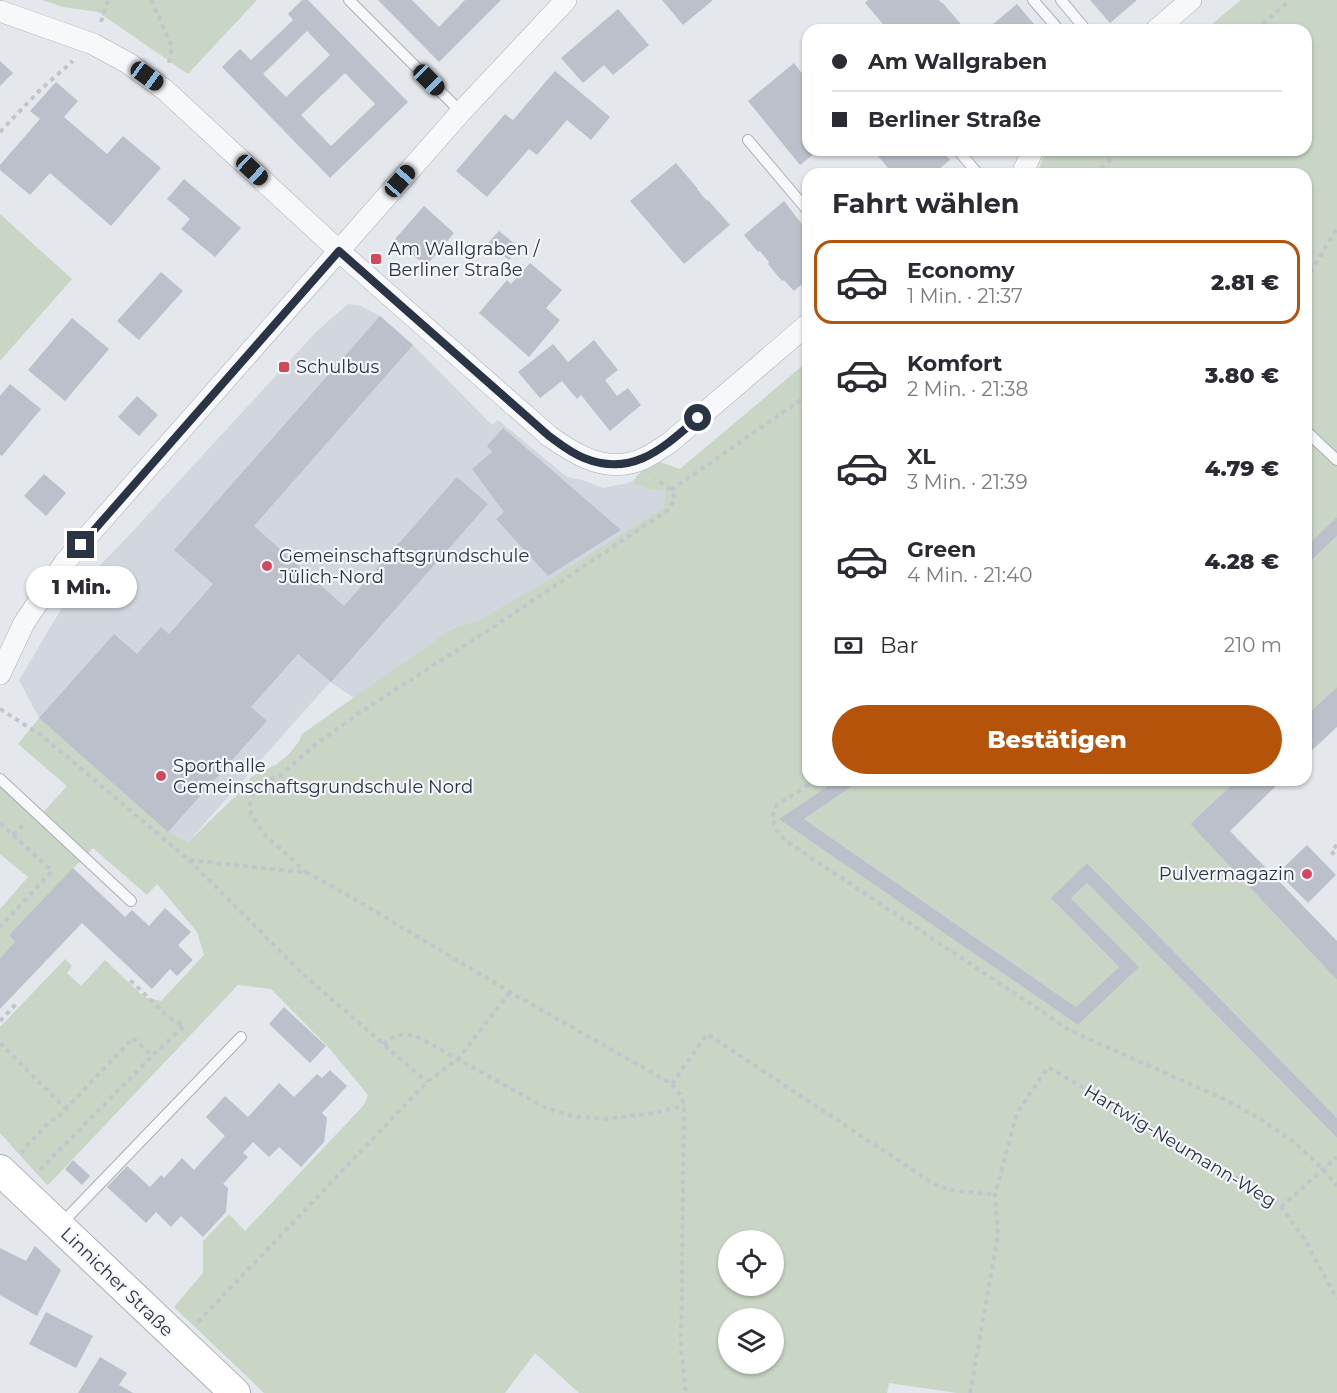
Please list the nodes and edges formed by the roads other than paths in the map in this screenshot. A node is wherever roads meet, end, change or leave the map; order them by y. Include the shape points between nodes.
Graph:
1 (349, 0) edge
2 (566, 0) edge
3 (1033, 0) edge
4 (1061, 0) edge
5 (1191, 0) edge
6 (0, 11) edge
7 (1054, 24) edge
8 (1081, 24) edge
9 (1163, 24) edge
10 (461, 112) junction
11 (748, 140) dead end
12 (963, 156) edge
13 (973, 168) edge
14 (802, 203) edge
15 (339, 251) junction
16 (802, 329) edge
17 (1312, 437) edge
18 (1337, 460) edge
19 (0, 674) edge
20 (0, 779) edge
21 (131, 901) dead end
22 (241, 1037) dead end
23 (0, 1170) edge
24 (58, 1226) junction
25 (235, 1393) edge

1 - 10 lane
2 - 10 street
3 - 7 lane
4 - 8 lane
5 - 9 street
6 - 15 street via 93,44 128,63 165,90
10 - 15 street
11 - 14 lane
12 - 13 lane
15 - 16 street via 549,436 585,458 612,465 632,463 668,444
15 - 19 street via 65,562 24,623
17 - 18 lane
20 - 21 lane
22 - 24 lane
23 - 24 main road, Linnicher Straße via 31,1180
24 - 25 main road, Linnicher Straße

